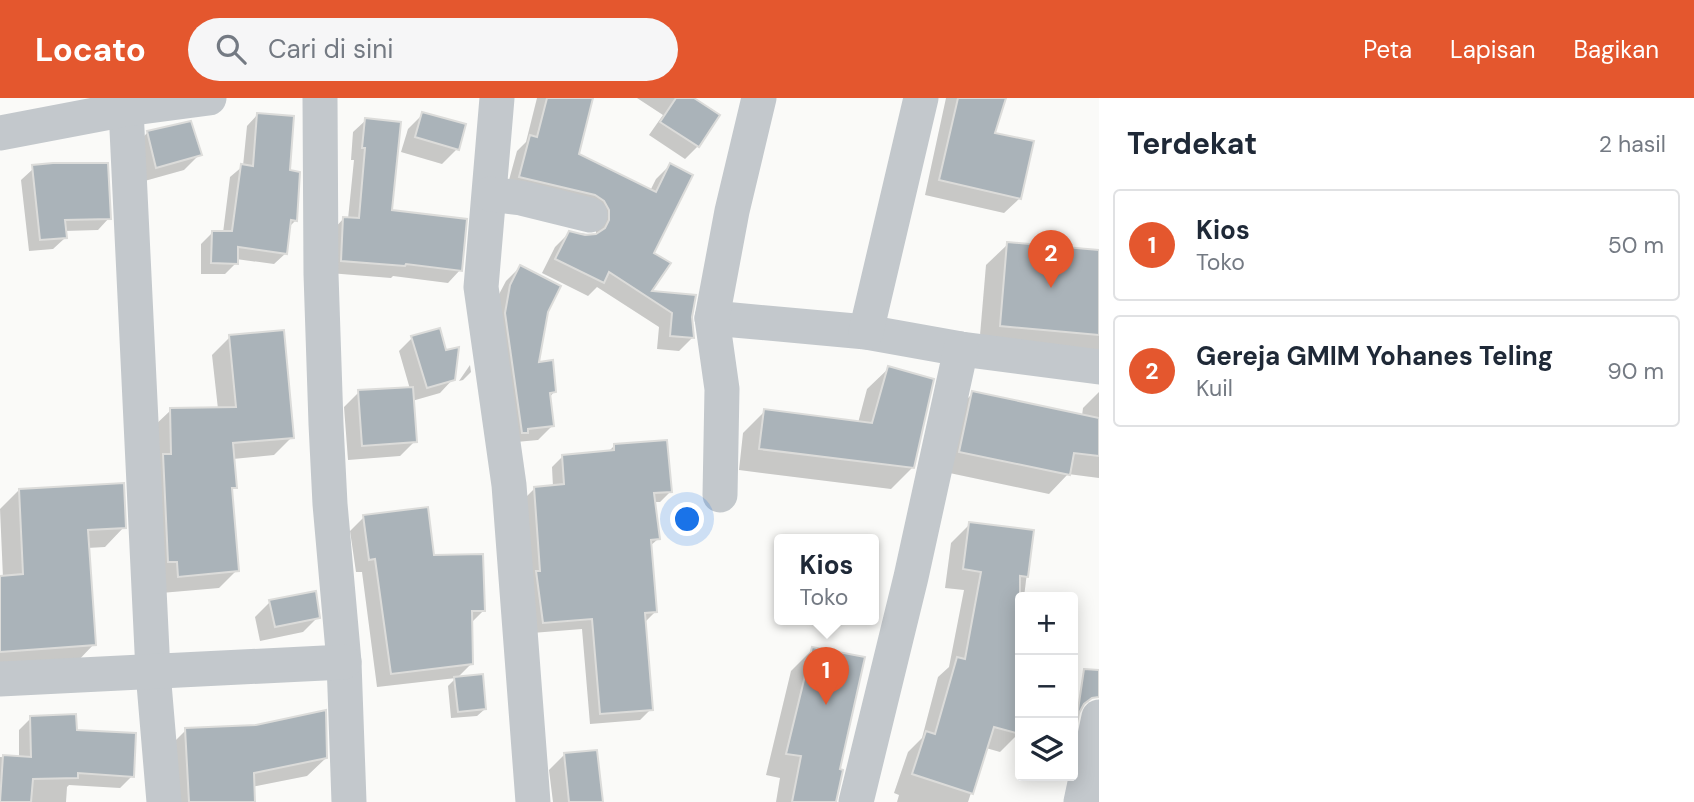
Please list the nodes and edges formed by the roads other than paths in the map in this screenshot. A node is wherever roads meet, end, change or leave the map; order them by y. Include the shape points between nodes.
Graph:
1 (209, 98) edge
2 (320, 98) edge
3 (759, 98) edge
4 (921, 98) edge
5 (491, 99) edge
6 (126, 109) junction
7 (0, 133) edge
8 (490, 194) junction
9 (590, 215) dead end
10 (712, 317) junction
11 (866, 332) junction
12 (961, 349) junction
13 (1099, 367) edge
14 (720, 495) dead end
15 (344, 662) junction
16 (153, 672) junction
17 (0, 679) edge
18 (1099, 717) edge
19 (164, 802) edge
20 (349, 802) edge
21 (533, 802) edge
22 (856, 802) edge
23 (1080, 802) edge

1 - 6 street
2 - 15 street via 327,438
3 - 10 street
4 - 11 street
5 - 8 street
6 - 7 street
6 - 16 street
8 - 9 street
8 - 21 street via 481,287 509,485
10 - 11 street
10 - 14 street via 722,389
11 - 12 street
12 - 13 street
12 - 22 street
15 - 16 street
15 - 20 street
16 - 17 street
16 - 19 street
18 - 23 street

